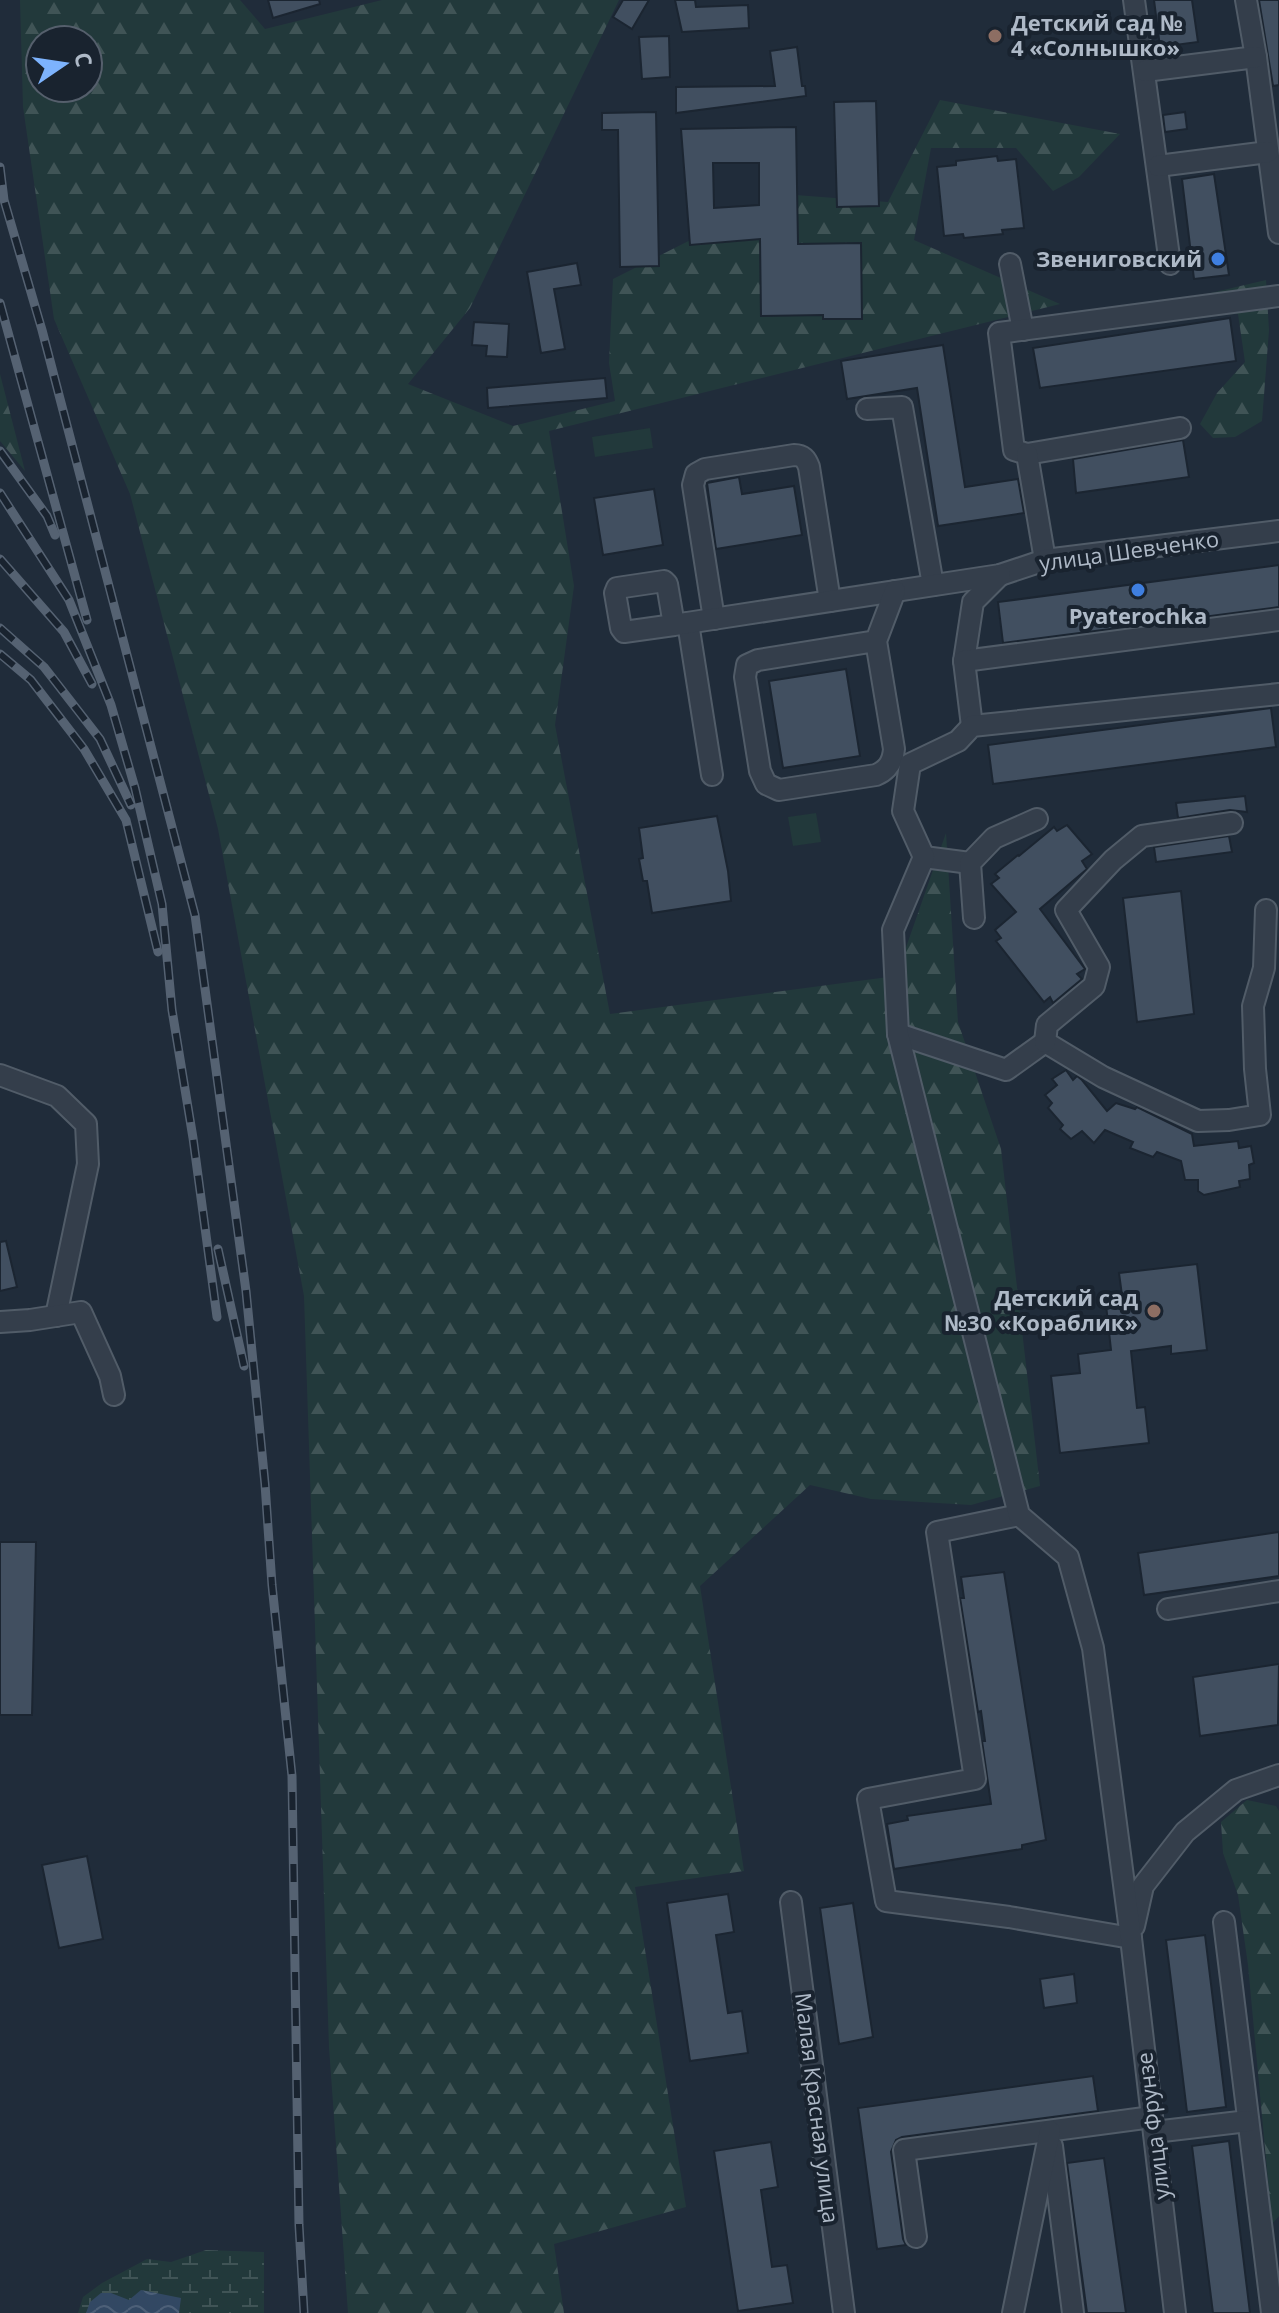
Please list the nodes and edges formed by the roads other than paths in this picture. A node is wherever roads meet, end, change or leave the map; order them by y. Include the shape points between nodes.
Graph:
1 (1134, 0) edge
2 (1246, 0) edge
3 (1256, 57) junction
4 (1145, 71) junction
5 (1268, 152) junction
6 (1158, 166) junction
7 (1279, 232) edge
8 (1010, 264) dead end
9 (1170, 264) dead end
10 (1279, 296) edge
11 (1023, 330) junction
12 (867, 409) dead end
13 (1180, 428) dead end
14 (1027, 454) junction
15 (1279, 531) edge
16 (1045, 560) junction
17 (1000, 575) junction
18 (933, 585) junction
19 (895, 591) junction
20 (830, 601) junction
21 (714, 619) junction
22 (1279, 620) edge
23 (876, 641) junction
24 (964, 661) junction
25 (1279, 694) edge
26 (972, 726) junction
27 (712, 775) dead end
28 (1037, 819) dead end
29 (1232, 823) dead end
30 (924, 857) junction
31 (970, 863) junction
32 (1266, 910) dead end
33 (974, 918) dead end
34 (898, 1034) junction
35 (1045, 1042) junction
36 (0, 1075) edge
37 (56, 1316) junction
38 (0, 1322) edge
39 (114, 1395) dead end
40 (1019, 1515) junction
41 (1279, 1591) edge
42 (1168, 1609) dead end
43 (1279, 1775) edge
44 (791, 1902) dead end
45 (1224, 1922) dead end
46 (1131, 1938) junction
47 (1248, 2121) junction
48 (1153, 2125) junction
49 (1050, 2131) junction
50 (916, 2237) dead end
51 (844, 2313) edge
52 (1013, 2313) edge
53 (1073, 2313) edge
54 (1175, 2313) edge
55 (1272, 2313) edge

1 - 4 street
2 - 3 street
3 - 4 street
3 - 5 street
4 - 6 street
5 - 6 street
5 - 7 street
6 - 9 street
8 - 11 street
10 - 11 street
11 - 14 street via 999,333 1014,450
12 - 18 street via 902,407
13 - 14 street
14 - 16 street
15 - 16 street, улица Шевченко
16 - 17 street, улица Шевченко
17 - 18 street, улица Шевченко
17 - 24 street via 973,602
18 - 19 street, улица Шевченко
19 - 20 street, улица Шевченко
19 - 23 street
20 - 21 street, улица Шевченко
20 - 21 street via 809,467 807,460 794,455 705,469 694,478
21 - 27 street, улица Шевченко via 681,624
22 - 24 street
23 - 23 street via 747,665 760,771 772,789 876,775 889,766 894,749
24 - 26 street
25 - 26 street
26 - 30 street via 958,741 910,764 903,811
28 - 31 street via 994,838
29 - 35 street via 1142,836 1066,910 1099,967 1094,986 1047,1025
30 - 31 street
30 - 34 street via 893,930
31 - 33 street
32 - 35 street via 1264,968 1253,1006 1260,1115 1198,1121 1103,1077
34 - 35 street via 1006,1070
34 - 40 street
36 - 37 street via 57,1096 86,1124 88,1164
37 - 38 street
37 - 39 street via 81,1312
40 - 46 street, улица Фрунзе via 1068,1557 1093,1648
40 - 46 street via 937,1532 975,1779 868,1799 886,1901
41 - 42 street
43 - 46 street via 1236,1790 1185,1832 1143,1886
44 - 51 street, Малая Красная улица
45 - 47 street
46 - 48 street, улица Фрунзе
47 - 48 street
47 - 55 street
48 - 49 street
48 - 54 street, улица Фрунзе
49 - 50 street via 904,2150
49 - 52 street
49 - 53 street

